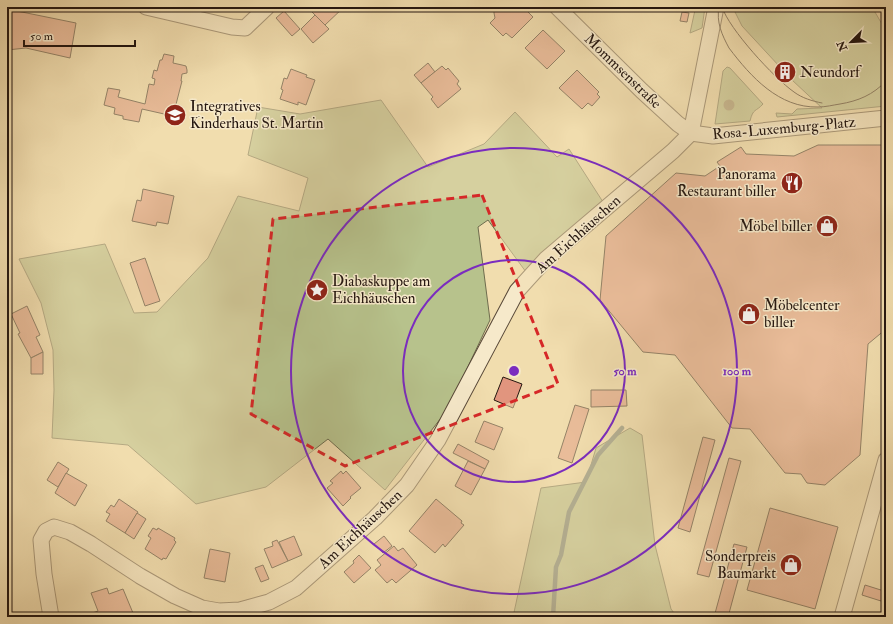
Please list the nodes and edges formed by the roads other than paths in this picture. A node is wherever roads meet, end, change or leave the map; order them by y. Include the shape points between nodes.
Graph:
1 (146, 7) edge
2 (267, 7) edge
3 (557, 7) edge
4 (716, 7) edge
5 (886, 118) edge
6 (691, 133) junction
7 (886, 460) edge
8 (51, 617) edge
9 (842, 617) edge

1 - 2 street via 245,28
3 - 6 street, Mommsenstraße via 642,91
4 - 6 street, Rosa-Luxemburg-Platz
5 - 6 street, Rosa-Luxemburg-Platz via 713,136
6 - 8 street, Am Eichhäuschen via 673,152 546,259 517,292 438,440 407,485 375,518 296,588 270,602 240,610 219,611 202,608 175,596 70,532 54,528 46,531 40,540
7 - 9 street

